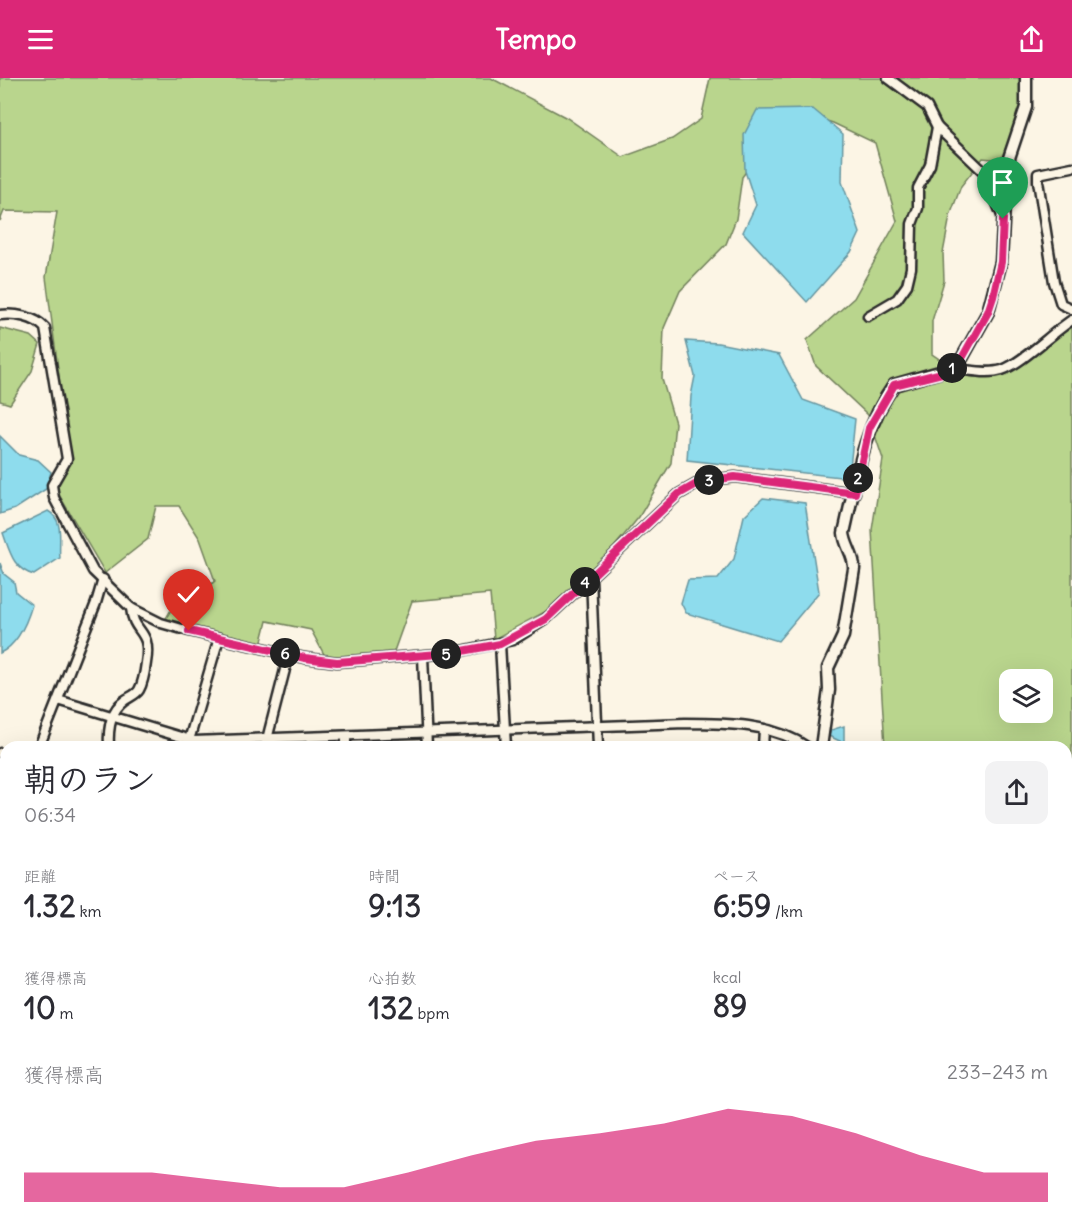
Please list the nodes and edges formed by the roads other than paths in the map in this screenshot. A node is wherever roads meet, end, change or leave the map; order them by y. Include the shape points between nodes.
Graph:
1 (888, 78) edge
2 (1026, 78) edge
3 (938, 127) junction
4 (1072, 167) edge
5 (1003, 219) junction
6 (1072, 309) edge
7 (0, 315) edge
8 (868, 316) dead end
9 (1072, 320) edge
10 (950, 369) junction
11 (855, 493) junction
12 (591, 577) junction
13 (103, 579) junction
14 (131, 608) junction
15 (219, 638) junction
16 (500, 644) junction
17 (289, 654) junction
18 (423, 656) junction
19 (58, 700) junction
20 (113, 717) junction
21 (597, 725) junction
22 (764, 729) junction
23 (505, 730) junction
24 (426, 733) junction
25 (346, 736) junction
26 (41, 741) edge
27 (109, 741) edge
28 (182, 741) edge
29 (189, 741) edge
30 (267, 741) edge
31 (289, 741) edge
32 (346, 741) edge
33 (427, 741) edge
34 (506, 741) edge
35 (598, 741) edge
36 (763, 741) edge
37 (797, 741) edge
38 (822, 741) edge

1 - 3 street via 927,107
2 - 5 main road via 1026,107 1006,167
3 - 5 street via 984,172
3 - 8 street via 930,165 918,188 907,285 897,299
4 - 6 street via 1038,174 1038,181 1054,282 1061,304
5 - 10 main road via 1001,262 988,312 961,360
7 - 13 street via 39,321 45,328 67,459 52,485 54,498 93,571
9 - 10 street via 1016,364 1002,370
10 - 11 main road via 894,385 869,428
11 - 12 street via 735,477 702,481 679,494
11 - 38 main road via 844,533 855,568 843,636 828,668
12 - 16 street via 546,619
12 - 21 street
13 - 14 street
13 - 19 street
14 - 15 street via 161,623
14 - 20 street via 136,625 148,642 146,666 139,691 122,702
15 - 17 street
15 - 29 street
16 - 18 street
16 - 23 street
17 - 18 street via 337,662
17 - 30 street
18 - 24 street
19 - 20 street
19 - 26 street
20 - 27 street
20 - 28 street
21 - 22 street via 700,723
21 - 23 street
21 - 35 street
22 - 36 street
22 - 37 street
23 - 24 street
23 - 34 street
24 - 25 street
24 - 33 street
25 - 31 street
25 - 32 street

